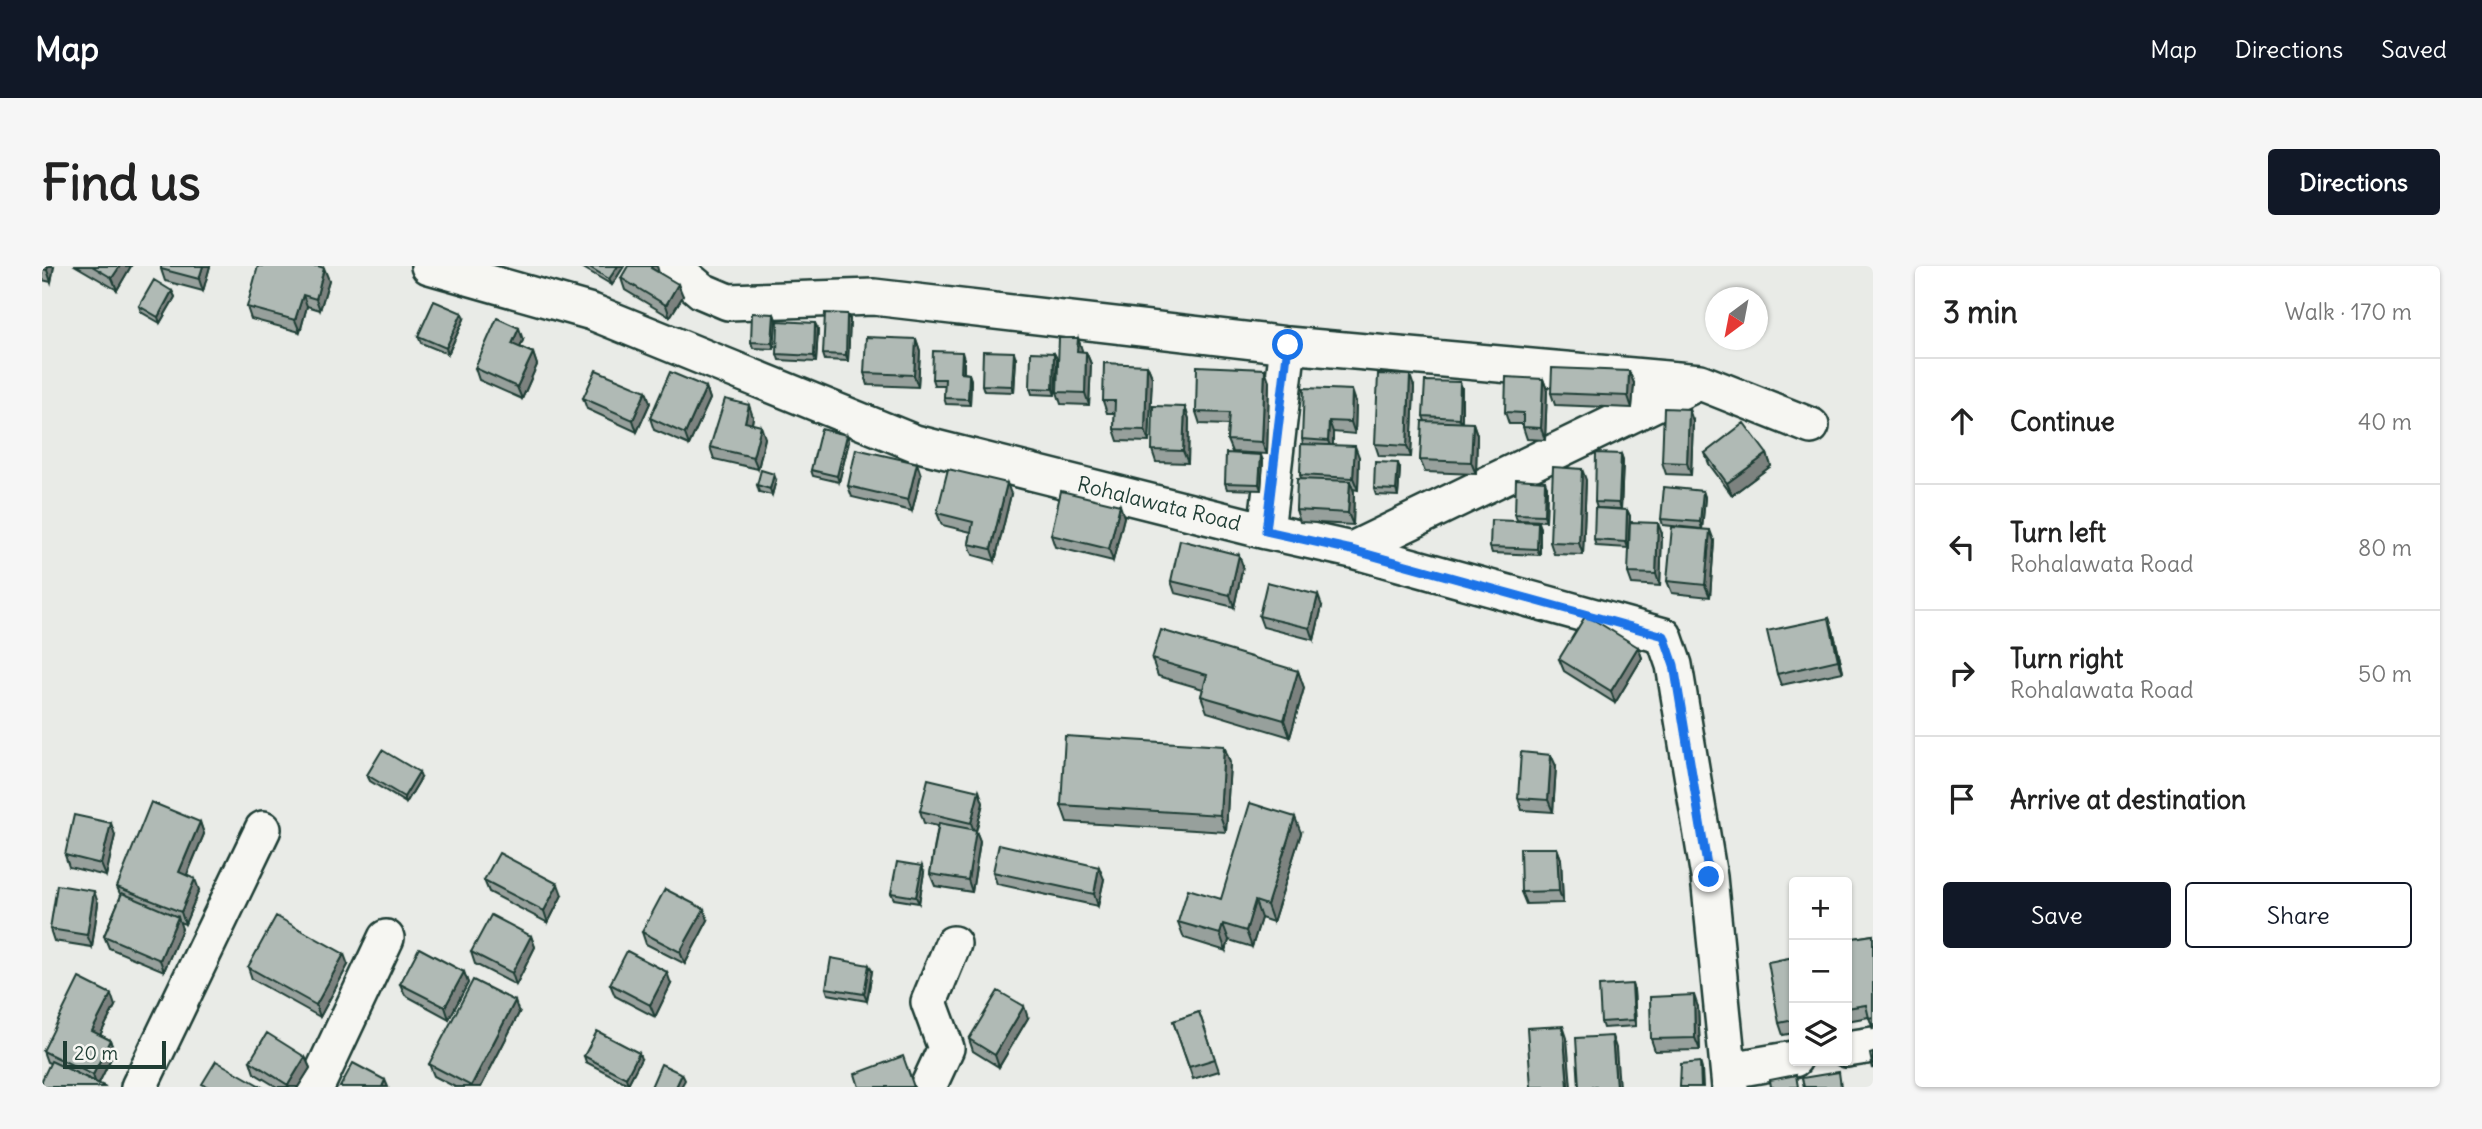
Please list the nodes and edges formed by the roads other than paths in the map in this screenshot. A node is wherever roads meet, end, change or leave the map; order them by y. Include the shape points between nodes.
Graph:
1 (429, 266) edge
2 (672, 266) edge
3 (1288, 345) junction
4 (1700, 382) junction
5 (1811, 426) dead end
6 (1266, 531) junction
7 (1352, 550) junction
8 (263, 828) dead end
9 (386, 938) dead end
10 (954, 944) dead end
11 (1873, 1045) edge
12 (1852, 1048) edge
13 (1789, 1060) edge
14 (1730, 1078) edge
15 (139, 1087) edge
16 (316, 1087) edge
17 (928, 1087) edge

1 - 6 street, Rohalawata Road via 592,312 915,443
2 - 3 street via 702,291 728,302 874,296
3 - 4 street
3 - 6 street
4 - 5 street
4 - 7 street
6 - 7 street, Rohalawata Road
7 - 14 street, Rohalawata Road via 1664,636 1674,665 1709,877
8 - 15 street
9 - 16 street
10 - 17 street via 929,1002 946,1048
11 - 12 street
13 - 14 street

